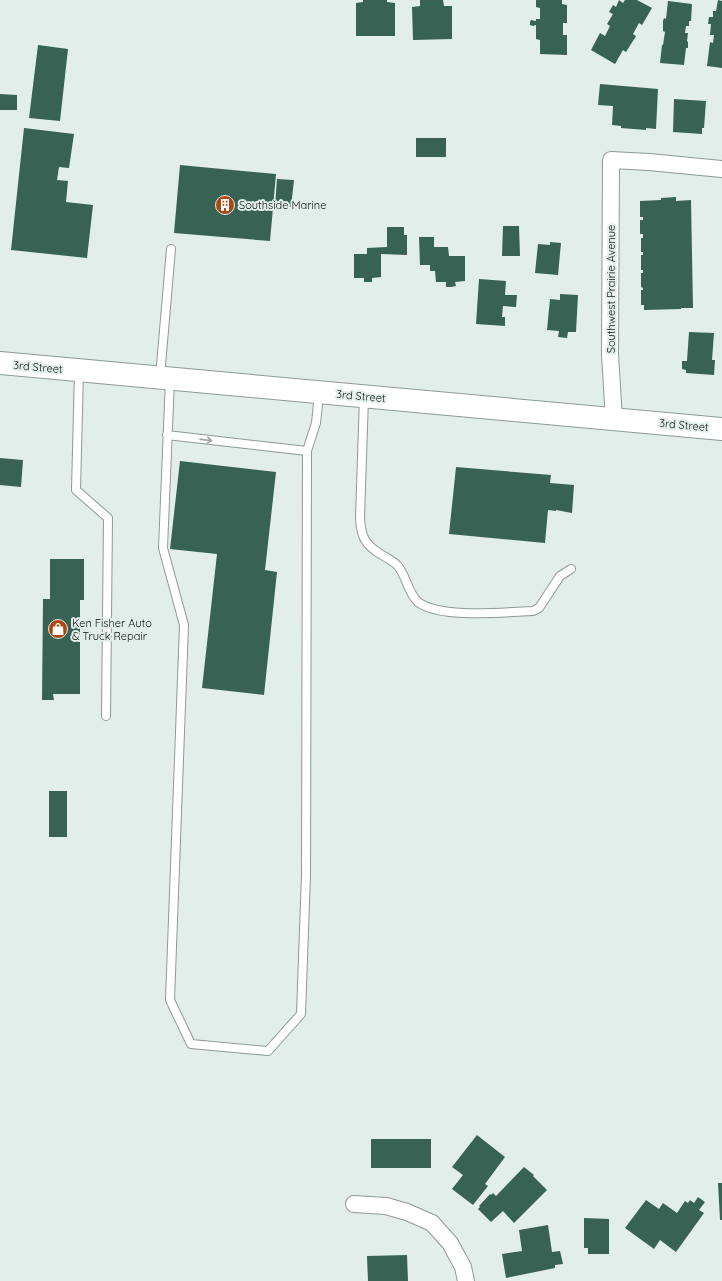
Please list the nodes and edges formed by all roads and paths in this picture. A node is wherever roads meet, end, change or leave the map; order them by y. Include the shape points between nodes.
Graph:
1 (722, 169) edge
2 (171, 249) dead end
3 (0, 363) edge
4 (79, 370) junction
5 (165, 378) junction
6 (319, 392) junction
7 (364, 396) junction
8 (614, 419) junction
9 (722, 429) edge
10 (167, 435) junction
11 (307, 451) junction
12 (571, 569) dead end
13 (106, 716) dead end
14 (354, 1204) dead end
15 (466, 1281) edge

1 - 8 street, Southwest Prairie Avenue via 611,160 610,355
2 - 5 lane
3 - 4 highway, 3rd Street
4 - 5 highway, 3rd Street
4 - 13 lane via 76,490 108,518
5 - 6 highway, 3rd Street
5 - 10 lane
6 - 7 highway, 3rd Street
6 - 11 lane via 316,423
7 - 8 highway, 3rd Street
7 - 12 lane via 361,531 365,542 403,572 410,592 418,602 430,609 454,613 533,611 539,608 560,576
8 - 9 highway, 3rd Street
10 -> 11 lane
10 - 11 lane via 163,548 184,624 170,1000 191,1044 268,1051 301,1014 306,875
14 - 15 street via 386,1206 432,1223 450,1243

